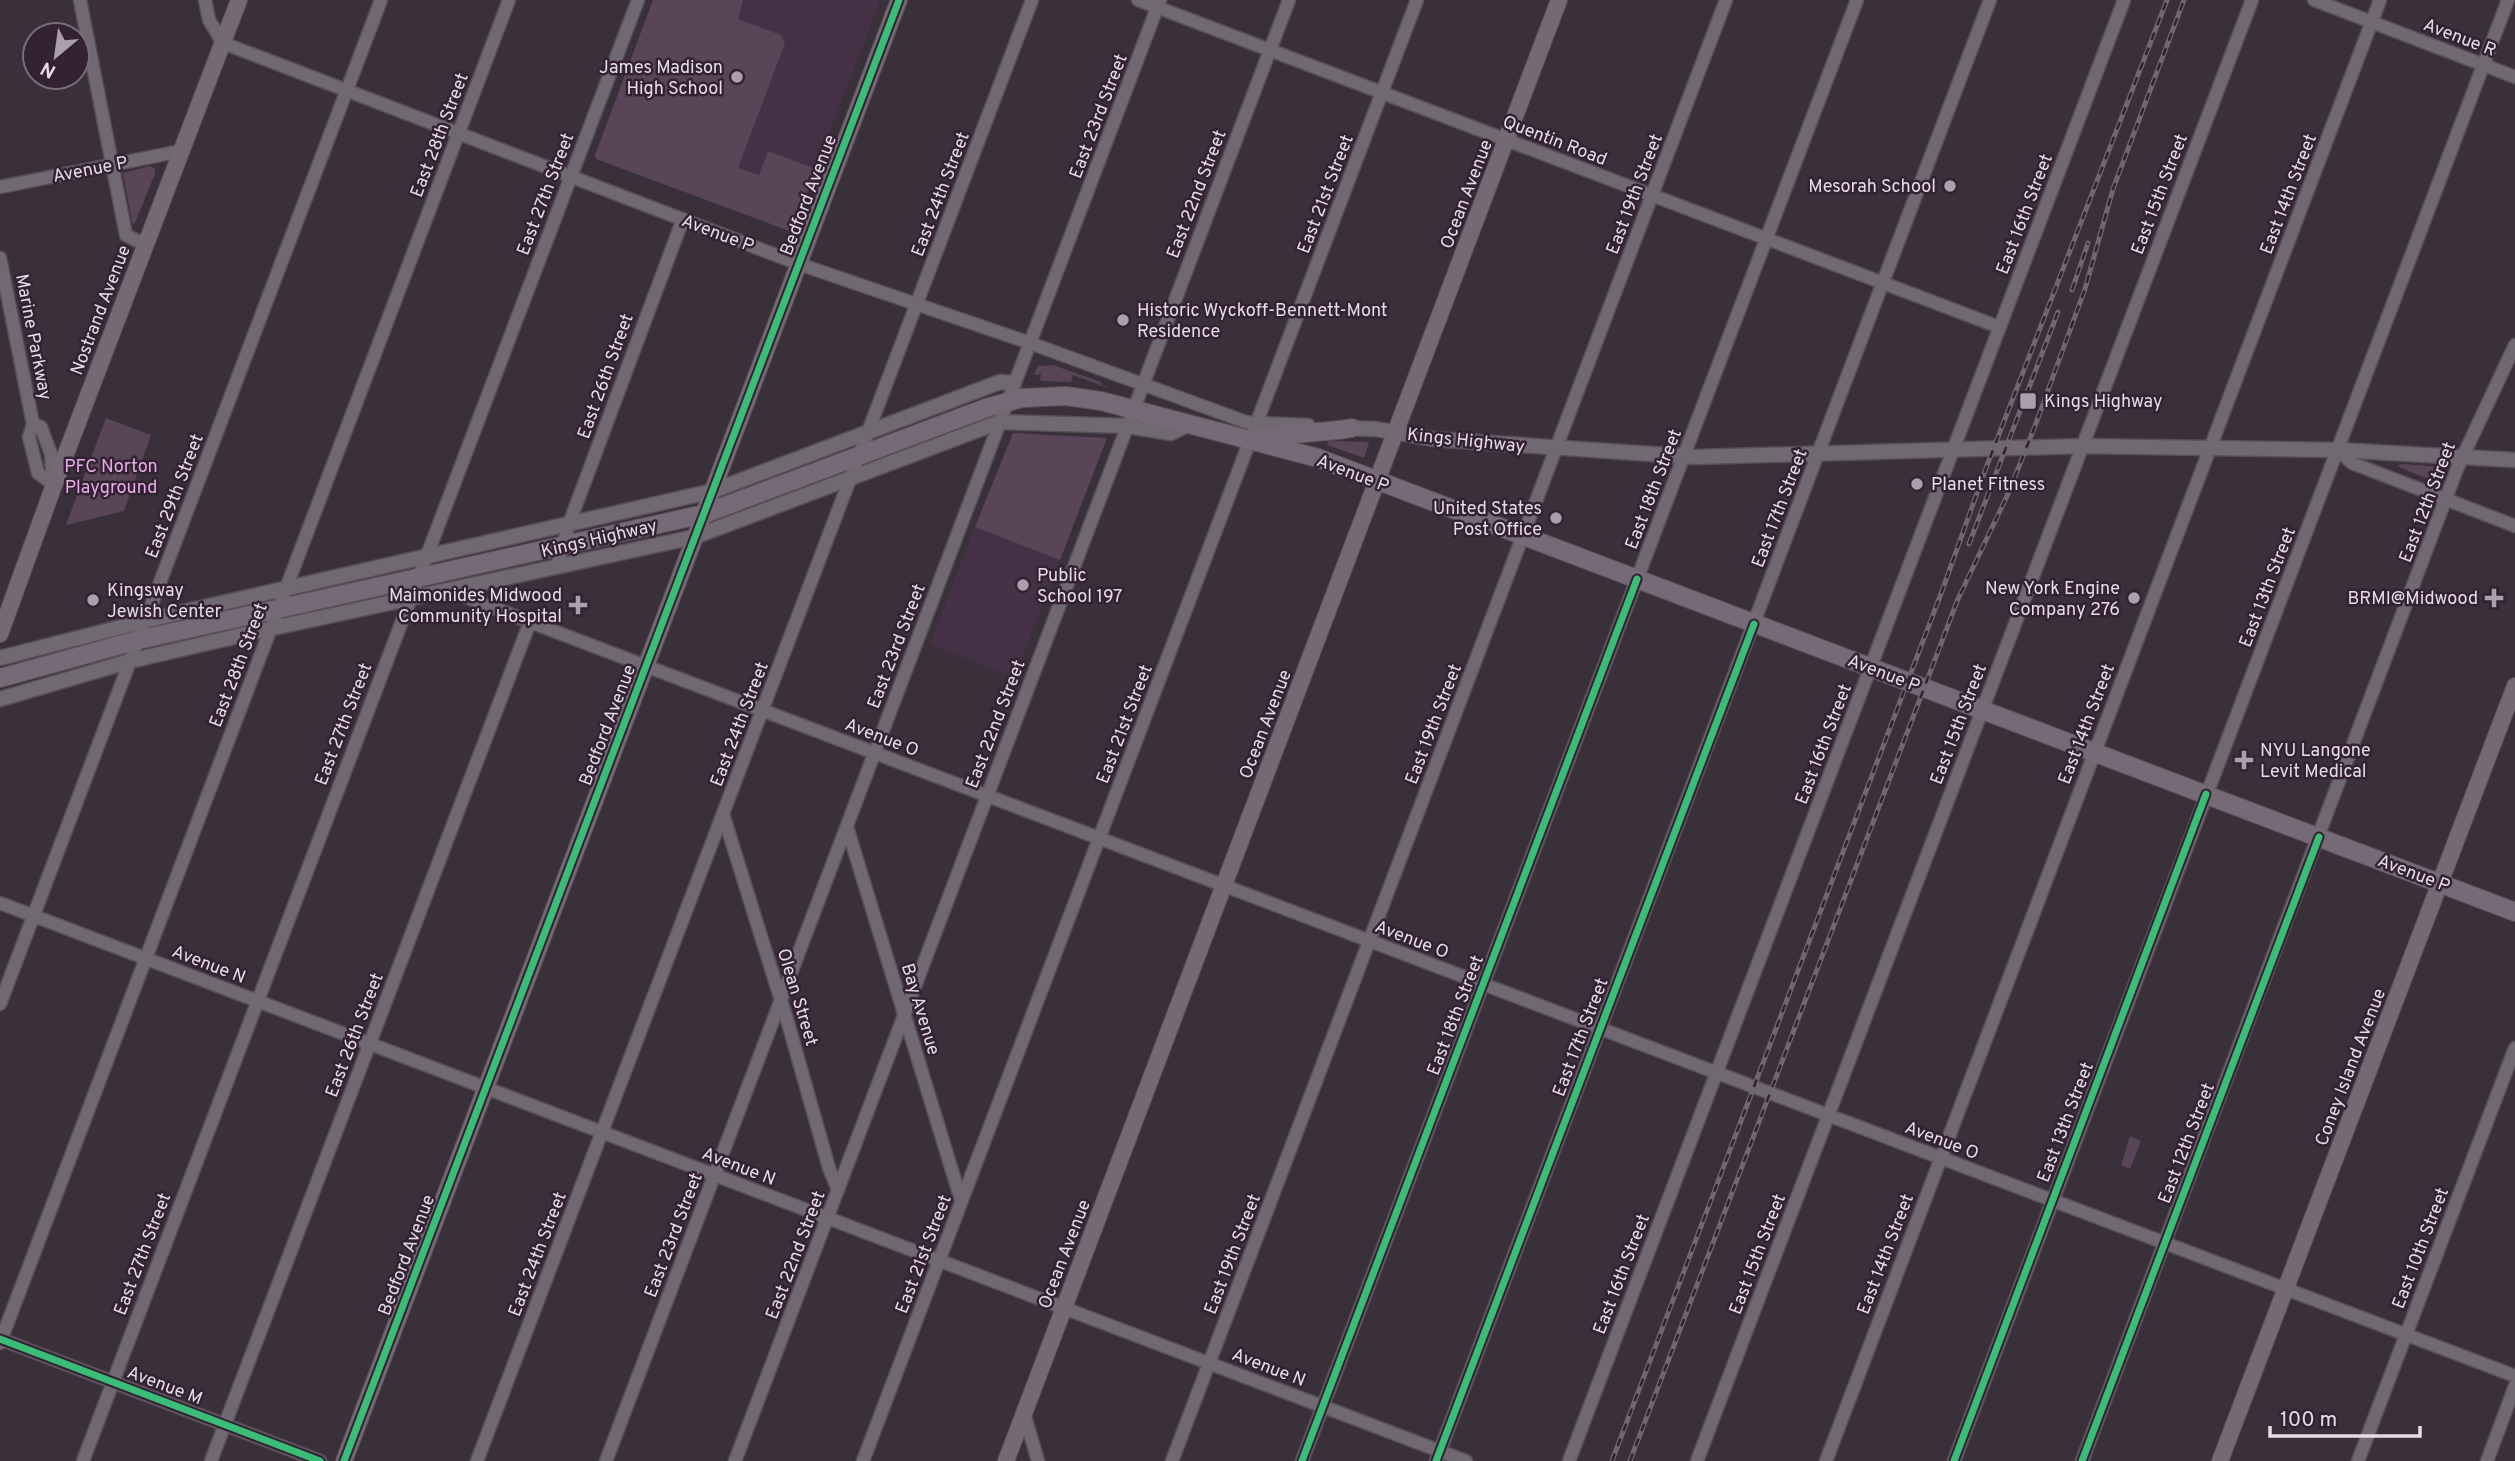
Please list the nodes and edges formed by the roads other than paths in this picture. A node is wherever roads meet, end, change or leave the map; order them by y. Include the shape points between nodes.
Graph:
1 (80, 0) edge
2 (205, 0) edge
3 (239, 0) edge
4 (381, 0) edge
5 (509, 0) edge
6 (638, 0) edge
7 (899, 0) edge
8 (1032, 0) edge
9 (1138, 0) edge
10 (1289, 0) edge
11 (1417, 0) edge
12 (1559, 0) edge
13 (1726, 0) edge
14 (1857, 0) edge
15 (1990, 0) edge
16 (2124, 0) edge
17 (2252, 0) edge
18 (2314, 0) edge
19 (2380, 0) edge
20 (2508, 0) edge
21 (1159, 4) edge
22 (2372, 22) junction
23 (223, 43) junction
24 (1270, 50) junction
25 (2484, 65) junction
26 (2515, 76) edge
27 (346, 90) junction
28 (1382, 93) junction
29 (458, 133) junction
30 (1507, 140) junction
31 (180, 151) junction
32 (113, 164) junction
33 (571, 176) junction
34 (0, 187) edge
35 (1652, 195) junction
36 (682, 219) junction
37 (1766, 239) junction
38 (145, 245) junction
39 (0, 258) edge
40 (799, 264) junction
41 (1883, 283) junction
42 (917, 305) junction
43 (1999, 327) junction
44 (1030, 343) junction
45 (2515, 345) edge
46 (1014, 383) junction
47 (1143, 384) junction
48 (1006, 403) junction
49 (1131, 418) junction
50 (999, 422) junction
51 (1257, 424) junction
52 (1352, 428) junction
53 (869, 430) junction
54 (1396, 433) junction
55 (1250, 442) junction
56 (2082, 446) junction
57 (1953, 448) junction
58 (2210, 448) junction
59 (1556, 449) junction
60 (2338, 450) junction
61 (1819, 453) junction
62 (860, 456) junction
63 (1684, 457) junction
64 (2462, 457) junction
65 (2515, 460) edge
66 (852, 478) junction
67 (1378, 482) junction
68 (54, 485) junction
69 (713, 491) junction
70 (2446, 499) junction
71 (704, 514) junction
72 (569, 524) junction
73 (2515, 526) edge
74 (1523, 536) junction
75 (694, 537) junction
76 (563, 546) junction
77 (427, 556) junction
78 (557, 566) junction
79 (419, 579) junction
80 (1637, 579) junction
81 (286, 588) junction
82 (457, 588) junction
83 (410, 598) junction
84 (278, 608) junction
85 (146, 620) junction
86 (530, 622) junction
87 (1754, 624) junction
88 (270, 628) junction
89 (0, 634) edge
90 (138, 640) junction
91 (0, 658) edge
92 (130, 661) junction
93 (646, 666) junction
94 (1870, 668) junction
95 (0, 678) edge
96 (2515, 686) edge
97 (0, 699) edge
98 (762, 710) junction
99 (1982, 710) junction
100 (2094, 752) junction
101 (875, 753) junction
102 (2206, 794) junction
103 (987, 796) junction
104 (723, 814) junction
105 (847, 827) junction
106 (2319, 837) junction
107 (1099, 838) junction
108 (2440, 884) junction
109 (1224, 886) junction
110 (0, 903) edge
111 (2515, 912) edge
112 (34, 916) junction
113 (1369, 941) junction
114 (146, 958) junction
115 (1483, 984) junction
116 (257, 1001) junction
117 (782, 1001) junction
118 (0, 1004) edge
119 (904, 1015) junction
120 (1600, 1028) junction
121 (370, 1044) junction
122 (2515, 1048) edge
123 (1716, 1073) junction
124 (487, 1088) junction
125 (1829, 1115) junction
126 (603, 1132) junction
127 (1941, 1158) junction
128 (715, 1175) junction
129 (838, 1190) junction
130 (2052, 1200) junction
131 (962, 1201) junction
132 (827, 1218) junction
133 (2165, 1243) junction
134 (939, 1260) junction
135 (2286, 1289) junction
136 (1063, 1309) junction
137 (2406, 1335) junction
138 (0, 1341) edge
139 (1209, 1363) junction
140 (2515, 1376) edge
141 (113, 1382) junction
142 (2515, 1386) edge
143 (1323, 1406) junction
144 (1024, 1413) junction
145 (225, 1425) junction
146 (1438, 1456) edge
147 (83, 1461) edge
148 (211, 1461) edge
149 (320, 1461) edge
150 (344, 1461) edge
151 (478, 1461) edge
152 (606, 1461) edge
153 (735, 1461) edge
154 (863, 1461) edge
155 (1006, 1461) edge
156 (1038, 1461) edge
157 (1172, 1461) edge
158 (1303, 1461) edge
159 (1466, 1461) edge
160 (1569, 1461) edge
161 (1698, 1461) edge
162 (1826, 1461) edge
163 (1954, 1461) edge
164 (2082, 1461) edge
165 (2220, 1461) edge
166 (2358, 1461) edge
167 (2487, 1461) edge

1 - 32 street
2 - 23 street via 209,20
3 - 23 main road, Nostrand Avenue
4 - 27 street, East 29th Street
5 - 29 street, East 28th Street
6 - 33 street, East 27th Street
7 - 40 main road, Bedford Avenue
8 - 42 street, East 24th Street
9 - 21 street, Quentin Road
10 - 24 street, East 22nd Street
11 - 28 street, East 21st Street
12 - 30 main road, Ocean Avenue
13 - 35 street, East 19th Street
14 - 37 street, East 18th Street
15 - 41 street, East 17th Street
16 - 43 street, East 16th Street
17 - 56 street, East 15th Street
18 - 22 street, Avenue R
19 - 22 street, East 14th Street
20 - 25 street, East 13th Street
21 - 24 street, Quentin Road
21 - 44 street, East 23rd Street
22 - 25 street, Avenue R
22 - 58 street, East 14th Street
23 - 27 street, Avenue P
23 - 31 main road, Nostrand Avenue
24 - 28 street, Quentin Road
24 - 47 street, East 22nd Street
25 - 26 street, Avenue R
25 - 60 street, East 13th Street
27 - 29 street, Avenue P
27 - 85 street, East 29th Street
28 - 30 street, Quentin Road
28 - 51 street, East 21st Street
29 - 33 street, Avenue P
29 - 81 street, East 28th Street
30 - 35 street, Quentin Road
30 - 54 main road, Ocean Avenue
31 - 32 street, Avenue P
31 - 38 main road, Nostrand Avenue
32 - 34 street, Avenue P
32 - 38 street via 126,235
33 - 36 street, Avenue P
33 - 77 street, East 27th Street
35 - 37 street, Quentin Road
35 - 59 street, East 19th Street
36 - 40 street, Avenue P
36 - 72 street, East 26th Street
37 - 41 street, Quentin Road
37 - 63 street, East 18th Street
38 - 68 main road, Nostrand Avenue
39 - 68 street, Marine Parkway via 33,424 29,437 38,473
40 - 42 street, Avenue P
40 - 69 main road, Bedford Avenue
41 - 43 street, Quentin Road
41 - 61 street, East 17th Street
42 - 44 street, Avenue P
42 - 53 street, East 24th Street
43 - 57 street, East 16th Street
44 - 46 street, East 23rd Street
44 - 47 street, Avenue P
45 - 64 street, East 12th Street
46 - 48 street, East 23rd Street
46 - 53 street, Kings Highway via 1000,382
47 - 49 street, East 22nd Street
47 - 51 street, Avenue P
48 - 49 main road, Kings Highway via 1066,396
48 - 50 street, East 23rd Street
48 - 62 main road, Kings Highway
49 - 50 street, Kings Highway
49 - 55 main road, Kings Highway via 1187,425
49 - 103 street, East 22nd Street
50 - 66 street, Kings Highway
50 - 101 street, East 23rd Street
51 - 52 street, Kings Highway
51 - 55 street, East 21st Street
52 - 54 street, Kings Highway
52 - 55 main road
53 - 62 street, East 24th Street
53 - 69 street, Kings Highway
54 - 59 street, Kings Highway
54 - 67 main road, Ocean Avenue
55 - 67 main road, Avenue P via 1318,458
55 - 107 street, East 21st Street
56 - 57 street, Kings Highway
56 - 58 street, Kings Highway
56 - 99 street, East 15th Street
57 - 61 street, Kings Highway
57 - 94 street, East 16th Street
58 - 60 street, Kings Highway
58 - 100 street, East 14th Street
59 - 63 street, Kings Highway
59 - 74 street, East 19th Street
60 - 64 street, Kings Highway
60 - 70 street via 2352,463
60 - 102 street, East 13th Street
61 - 63 street, Kings Highway
61 - 87 street, East 17th Street
62 - 66 street, East 24th Street
62 - 71 main road, Kings Highway
63 - 80 street, East 18th Street
64 - 65 street, Kings Highway
64 - 70 street, East 12th Street
66 - 75 street, Kings Highway
66 - 98 street, East 24th Street
67 - 74 main road, Avenue P
67 - 109 main road, Ocean Avenue
68 - 89 main road, Nostrand Avenue
69 - 71 main road, Bedford Avenue
69 - 72 street, Kings Highway
70 - 73 street
70 - 106 street, East 12th Street
71 - 75 main road, Bedford Avenue
71 - 76 main road, Kings Highway
72 - 76 street, East 26th Street
72 - 77 street, Kings Highway
74 - 80 main road, Avenue P
74 - 113 street, East 19th Street
75 - 78 street, Kings Highway
75 - 93 main road, Bedford Avenue
76 - 78 street, East 26th Street
76 - 79 main road, Kings Highway
77 - 79 street, East 27th Street
77 - 81 street, Kings Highway
78 - 82 street, Kings Highway
79 - 83 street, East 27th Street
79 - 84 main road, Kings Highway
80 - 87 main road, Avenue P
80 - 115 street, East 18th Street
81 - 84 street, East 28th Street
81 - 85 street, Kings Highway
82 - 83 street, Kings Highway
82 - 86 street, Avenue O via 466,597
83 - 88 street, Kings Highway
83 - 116 street, East 27th Street
84 - 88 street, East 28th Street
84 - 90 main road, Kings Highway
85 - 90 street, East 29th Street
85 - 91 street, Kings Highway
86 - 93 street, Avenue O
86 - 121 street, East 26th Street
87 - 94 main road, Avenue P
87 - 120 street, East 17th Street
88 - 92 street, Kings Highway
88 - 114 street, East 28th Street
90 - 92 street, East 29th Street
90 - 95 main road, Kings Highway
92 - 97 street, Kings Highway
92 - 112 street, East 29th Street
93 - 98 street, Avenue O
93 - 124 main road, Bedford Avenue
94 - 99 main road, Avenue P
94 - 123 street, East 16th Street
96 - 108 main road, Coney Island Avenue
98 - 101 street, Avenue O
98 - 104 street, East 24th Street
99 - 100 main road, Avenue P
99 - 125 street, East 15th Street
100 - 102 main road, Avenue P
100 - 127 street, East 14th Street
101 - 103 street, Avenue O
101 - 105 street, East 23rd Street
102 - 106 main road, Avenue P
102 - 130 street, East 13th Street
103 - 107 street, Avenue O
103 - 119 street, East 22nd Street
104 - 117 street, Olean Street
104 - 126 street, East 24th Street
105 - 117 street, East 23rd Street
105 - 119 street, Bay Avenue
106 - 108 main road, Avenue P
106 - 133 street, East 12th Street
107 - 109 street, Avenue O
107 - 131 street, East 21st Street
108 - 111 main road, Avenue P
108 - 135 main road, Coney Island Avenue
109 - 113 street, Avenue O
109 - 136 main road, Ocean Avenue
110 - 112 street, Avenue N
112 - 114 street, Avenue N
112 - 118 street, East 29th Street
113 - 115 street, Avenue O
113 - 139 street, East 19th Street
114 - 116 street, Avenue N
114 - 138 street, East 28th Street
115 - 120 street, Avenue O
115 - 143 street, East 18th Street
116 - 121 street, Avenue N
116 - 141 street, East 27th Street
117 - 128 street, East 23rd Street
117 - 129 street, Olean Street
119 - 129 street, East 22nd Street
119 - 131 street, Bay Avenue
120 - 123 street, Avenue O
120 - 146 street, East 17th Street
121 - 124 street, Avenue N
121 - 145 street, East 26th Street
122 - 137 street, East 10th Street
123 - 125 street, Avenue O
123 - 160 street, East 16th Street
124 - 126 street, Avenue N
124 - 150 main road, Bedford Avenue
125 - 127 street, Avenue O
125 - 161 street, East 15th Street
126 - 128 street, Avenue N
126 - 151 street, East 24th Street
127 - 130 street, Avenue O
127 - 162 street, East 14th Street
128 - 132 street, Avenue N
128 - 152 street, East 23rd Street
129 - 132 street, East 22nd Street
130 - 133 street, Avenue O
130 - 163 street, East 13th Street
131 - 134 street, East 21st Street
132 - 134 street, Avenue N
132 - 153 street, East 22nd Street
133 - 135 street, Avenue O
133 - 164 street, East 12th Street
134 - 136 street, Avenue N
134 - 154 street, East 21st Street
135 - 137 street, Avenue O
135 - 165 main road, Coney Island Avenue
136 - 139 street, Avenue N
136 - 144 main road, Ocean Avenue
137 - 140 street, Avenue O
137 - 166 street, East 10th Street
138 - 141 street, Avenue M
139 - 143 street, Avenue N
139 - 157 street, East 19th Street
141 - 145 street, Avenue M
141 - 147 street, East 27th Street
142 - 167 street
143 - 146 street, Avenue N
143 - 158 street, East 18th Street
144 - 155 main road, Ocean Avenue
144 - 156 street
145 - 148 street, East 26th Street
145 - 149 street, Avenue M
146 - 159 street, Avenue N

